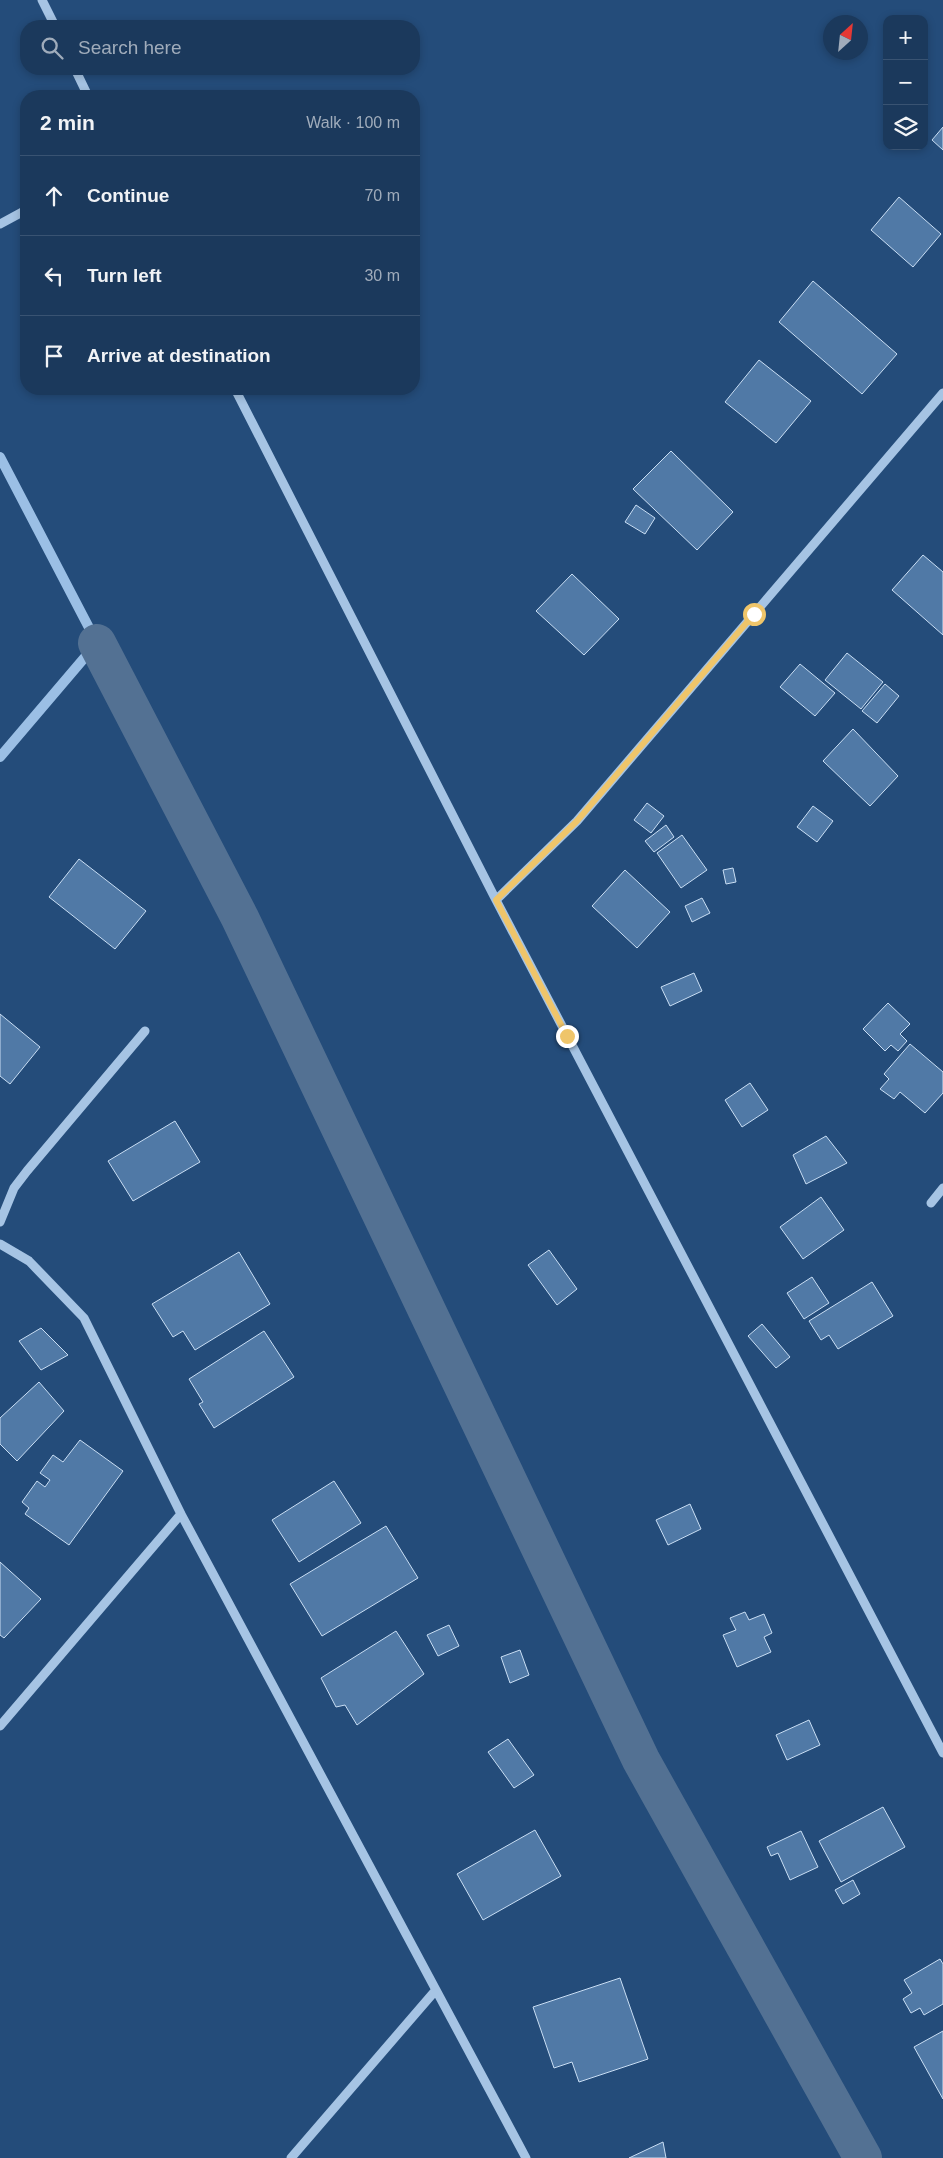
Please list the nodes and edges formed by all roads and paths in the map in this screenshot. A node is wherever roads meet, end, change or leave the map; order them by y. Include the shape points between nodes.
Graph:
1 (42, 0) edge
2 (52, 20) edge
3 (78, 75) edge
4 (85, 90) edge
5 (20, 213) edge
6 (0, 224) edge
7 (943, 393) edge
8 (238, 395) edge
9 (496, 900) junction
10 (145, 1031) dead end
11 (943, 1188) edge
12 (931, 1203) dead end
13 (0, 1222) edge
14 (0, 1244) edge
15 (181, 1514) junction
16 (0, 1726) edge
17 (943, 1753) edge
18 (435, 1991) junction
19 (291, 2158) edge
20 (526, 2158) edge

1 - 2 street
3 - 4 street
5 - 6 street
7 - 9 street via 577,821
8 - 9 street
9 - 17 street
10 - 13 street via 14,1188
11 - 12 street
14 - 15 street via 29,1262 84,1318
15 - 16 street
15 - 18 street
18 - 19 street
18 - 20 street

